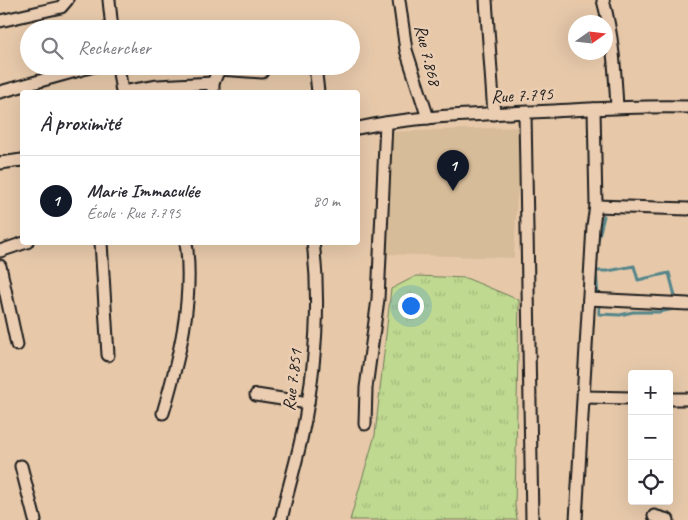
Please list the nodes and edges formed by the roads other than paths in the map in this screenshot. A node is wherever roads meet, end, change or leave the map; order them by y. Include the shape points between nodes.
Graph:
1 (67, 0) edge
2 (397, 0) edge
3 (486, 0) edge
4 (603, 0) edge
5 (107, 1) edge
6 (110, 20) edge
7 (0, 21) edge
8 (61, 75) edge
9 (119, 75) edge
10 (217, 75) edge
11 (316, 75) edge
12 (213, 88) edge
13 (122, 90) edge
14 (134, 90) edge
15 (318, 90) edge
16 (0, 92) edge
17 (617, 107) junction
18 (688, 107) edge
19 (594, 109) junction
20 (525, 112) junction
21 (494, 114) junction
22 (428, 118) junction
23 (386, 123) junction
24 (360, 128) edge
25 (20, 160) edge
26 (0, 164) edge
27 (596, 206) junction
28 (688, 209) edge
29 (20, 244) edge
30 (101, 245) edge
31 (186, 245) edge
32 (314, 245) edge
33 (0, 251) edge
34 (0, 266) edge
35 (589, 299) junction
36 (688, 304) edge
37 (17, 345) dead end
38 (108, 354) dead end
39 (256, 395) dead end
40 (584, 397) junction
41 (628, 398) edge
42 (673, 398) edge
43 (688, 399) edge
44 (308, 403) junction
45 (163, 413) dead end
46 (365, 424) dead end
47 (20, 466) dead end
48 (654, 516) dead end
49 (35, 520) edge
50 (280, 520) edge
51 (532, 520) edge
52 (576, 520) edge
53 (668, 520) edge

1 - 7 street via 61,7
2 - 22 street, Rue 7.868 via 406,50
3 - 21 street
4 - 17 street via 615,61
5 - 6 street
8 - 16 street
9 - 13 street
10 - 12 street
11 - 15 street
12 - 14 street via 158,86
17 - 18 street, Rue 7.795
17 - 19 street, Rue 7.795
19 - 20 street, Rue 7.795
19 - 27 street
20 - 21 street, Rue 7.795
20 - 51 street
21 - 22 street, Rue 7.795
22 - 23 street, Rue 7.795
23 - 24 street, Rue 7.795
23 - 46 street via 378,299 366,388
25 - 26 street
27 - 28 street
27 - 35 street
29 - 33 street
30 - 38 street
31 - 45 street via 186,308 178,360
32 - 44 street, Rue 7.851 via 318,290
34 - 37 street
35 - 36 street
35 - 40 street
39 - 44 street
40 - 41 street
40 - 52 street
42 - 43 street
44 - 50 street, Rue 7.851
47 - 49 street
48 - 53 street

